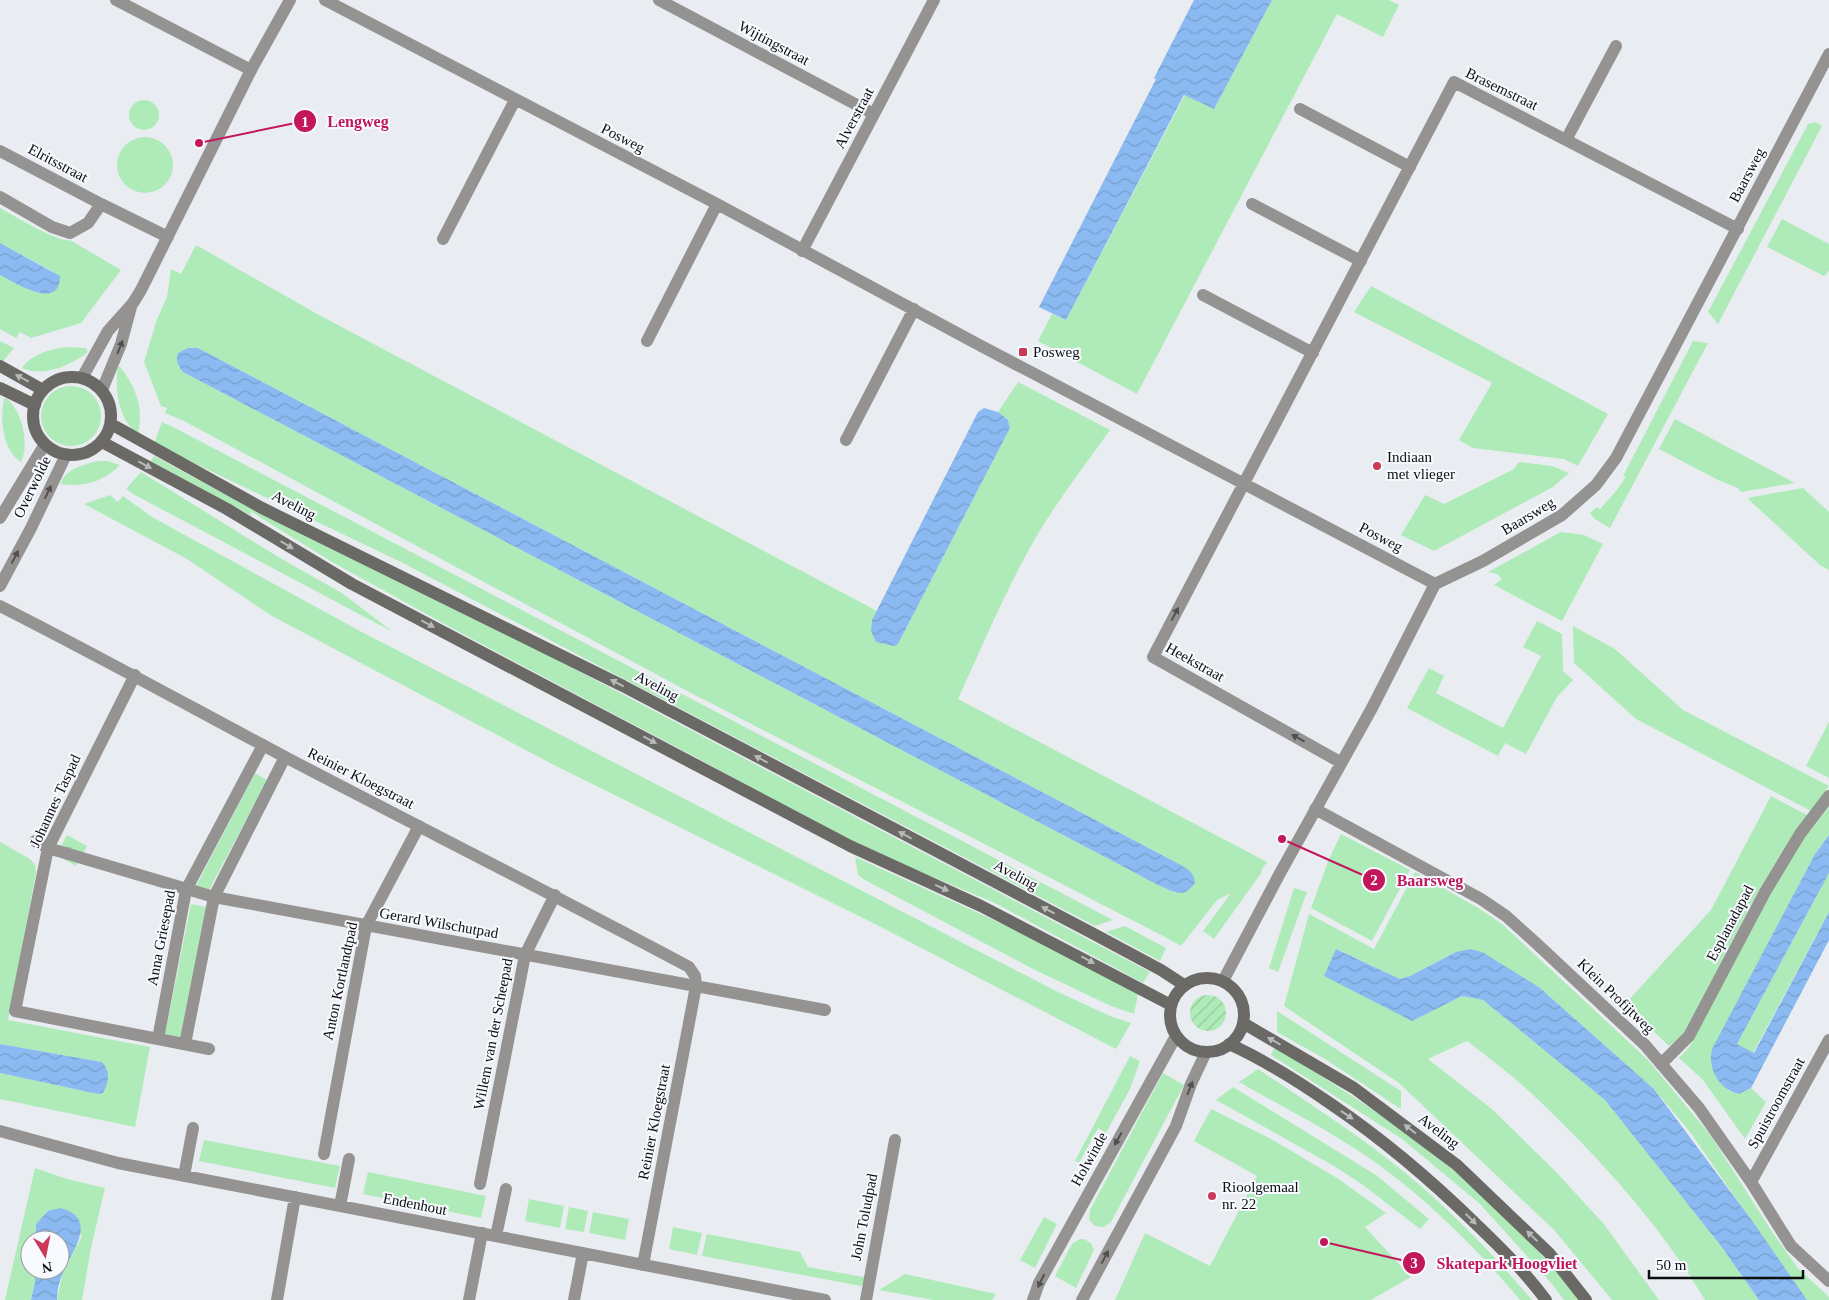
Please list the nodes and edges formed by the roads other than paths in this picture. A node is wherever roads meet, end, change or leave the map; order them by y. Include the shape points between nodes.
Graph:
1 (116, 0) edge
2 (290, 0) edge
3 (325, 0) edge
4 (659, 0) edge
5 (934, 0) edge
6 (1616, 46) dead end
7 (1829, 54) edge
8 (251, 70) junction
9 (515, 100) junction
10 (1300, 109) dead end
11 (874, 114) junction
12 (1566, 140) junction
13 (0, 151) edge
14 (1410, 168) junction
15 (0, 198) edge
16 (101, 204) junction
17 (717, 204) junction
18 (1252, 204) dead end
19 (1738, 229) junction
20 (168, 237) junction
21 (443, 239) dead end
22 (802, 251) junction
23 (1361, 261) junction
24 (1203, 295) dead end
25 (133, 302) junction
26 (914, 309) junction
27 (647, 341) dead end
28 (1313, 352) junction
29 (0, 366) edge
30 (82, 378) junction
31 (0, 388) edge
32 (44, 390) junction
33 (102, 390) junction
34 (34, 405) junction
35 (111, 424) junction
36 (846, 440) dead end
37 (102, 442) junction
38 (45, 444) junction
39 (66, 455) junction
40 (1245, 484) junction
41 (0, 518) edge
42 (1435, 584) junction
43 (0, 586) edge
44 (0, 606) edge
45 (135, 675) junction
46 (263, 745) junction
47 (285, 757) junction
48 (1340, 762) junction
49 (1829, 796) edge
50 (1315, 809) junction
51 (419, 826) junction
52 (35, 841) dead end
53 (48, 848) junction
54 (186, 890) junction
55 (555, 895) junction
56 (214, 897) junction
57 (366, 926) junction
58 (525, 955) junction
59 (1224, 981) junction
60 (1184, 985) junction
61 (696, 986) junction
62 (1171, 1004) junction
63 (825, 1010) dead end
64 (1243, 1023) junction
65 (1176, 1036) junction
66 (158, 1039) junction
67 (1829, 1040) edge
68 (185, 1044) junction
69 (1230, 1044) junction
70 (210, 1049) dead end
71 (1206, 1052) junction
72 (1661, 1064) junction
73 (193, 1128) dead end
74 (0, 1131) edge
75 (895, 1140) dead end
76 (324, 1154) dead end
77 (350, 1159) dead end
78 (184, 1176) junction
79 (1751, 1182) junction
80 (480, 1184) dead end
81 (506, 1189) dead end
82 (295, 1197) junction
83 (340, 1206) junction
84 (482, 1233) junction
85 (496, 1236) junction
86 (583, 1253) junction
87 (643, 1264) junction
88 (1829, 1281) edge
89 (277, 1300) edge
90 (469, 1300) edge
91 (574, 1300) edge
92 (825, 1300) edge
93 (866, 1300) edge
94 (1033, 1300) edge
95 (1082, 1300) edge
96 (1546, 1300) edge
97 (1586, 1300) edge

1 - 8 street
2 - 8 street
3 - 9 street, Posweg
4 - 11 street, Wijtingstraat
5 - 11 street, Alverstraat
6 - 12 street
7 - 19 street, Baarsweg
8 - 20 street
9 - 17 street, Posweg
9 - 21 street
10 - 14 street
11 - 22 street, Alverstraat
12 - 14 street, Brasemstraat via 1454,82
12 - 19 street, Brasemstraat
13 - 16 street, Elritsstraat
14 - 23 street, Brasemstraat
15 - 16 street via 52,227 70,233 88,223
16 - 20 street, Elritsstraat
17 - 22 street, Posweg
17 - 27 street
18 - 23 street
19 - 42 street, Baarsweg via 1629,436 1596,484 1562,515 1483,561
20 - 25 street
22 - 26 street, Posweg
23 - 28 street, Brasemstraat
24 - 28 street
25 - 30 street via 108,331
33 -> 25 street via 121,344
26 - 36 street
26 - 40 street, Posweg
28 - 40 street, Brasemstraat
32 -> 29 main road
30 - 32 main road via 61,378
30 - 33 main road
31 - 34 main road
32 - 34 main road
33 - 35 main road via 109,400
34 - 38 main road via 34,426
35 - 37 main road
60 -> 35 main road, Aveling via 1092,933 650,700 262,508
37 - 39 main road via 92,451
37 -> 62 main road via 227,509 352,584 850,846 981,906
38 - 39 main road
38 - 41 street, Overwolde
43 -> 39 street, Overwolde
40 - 42 street, Posweg
48 -> 40 street, Heekstraat via 1153,657
42 - 48 street via 1372,708
44 - 45 street, Reinier Kloegstraat
45 - 46 street, Reinier Kloegstraat
45 - 53 street, Johannes Taspad
46 - 47 street, Reinier Kloegstraat
46 - 54 street, Anna Griesepad
47 - 51 street, Reinier Kloegstraat
47 - 56 street
48 - 50 street
49 - 72 street, Esplanadapad via 1800,834 1765,892 1689,1036
50 - 59 street
50 - 72 street, Klein Profijtweg via 1493,907 1604,1006
51 - 55 street, Reinier Kloegstraat
51 - 57 street, Anton Kortlandtpad
52 - 53 street, Gerard Wilschutpad
53 - 54 street, Gerard Wilschutpad
53 - 66 street, Johannes Taspad via 15,1011
54 - 56 street, Gerard Wilschutpad
54 - 66 street, Anna Griesepad
55 - 58 street, Willem van der Scheepad
55 - 61 street, Reinier Kloegstraat via 689,967 696,976
56 - 57 street, Gerard Wilschutpad
56 - 68 street
57 - 58 street, Gerard Wilschutpad
57 - 76 street, Anton Kortlandtpad
58 - 61 street, Gerard Wilschutpad
58 - 80 street, Willem van der Scheepad
59 - 60 main road via 1203,977
59 - 64 main road via 1241,998
60 - 62 main road
61 - 63 street
61 - 87 street, Reinier Kloegstraat
62 - 65 main road via 1170,1021
64 - 69 main road
97 -> 64 main road, Aveling via 1549,1253 1457,1165 1354,1088
65 - 71 main road via 1192,1049
65 -> 94 street, Holwinde via 1039,1283
66 - 68 street
67 - 79 street, Spuistroomstraat
68 - 70 street
69 - 71 main road
69 -> 96 main road via 1306,1087 1373,1133 1442,1190 1525,1272
95 -> 71 street via 1176,1126
72 - 79 street, Klein Profijtweg via 1699,1108
73 - 78 street
74 - 78 street, Endenhout via 118,1163
75 - 93 street, John Toludpad
77 - 83 street
78 - 82 street, Endenhout
79 - 88 street, Klein Profijtweg via 1792,1246
81 - 85 street
82 - 83 street, Endenhout
82 - 89 street
83 - 84 street, Endenhout
84 - 85 street, Endenhout
84 - 90 street
85 - 86 street, Endenhout
86 - 87 street, Endenhout
86 - 91 street
87 - 92 street, Endenhout

